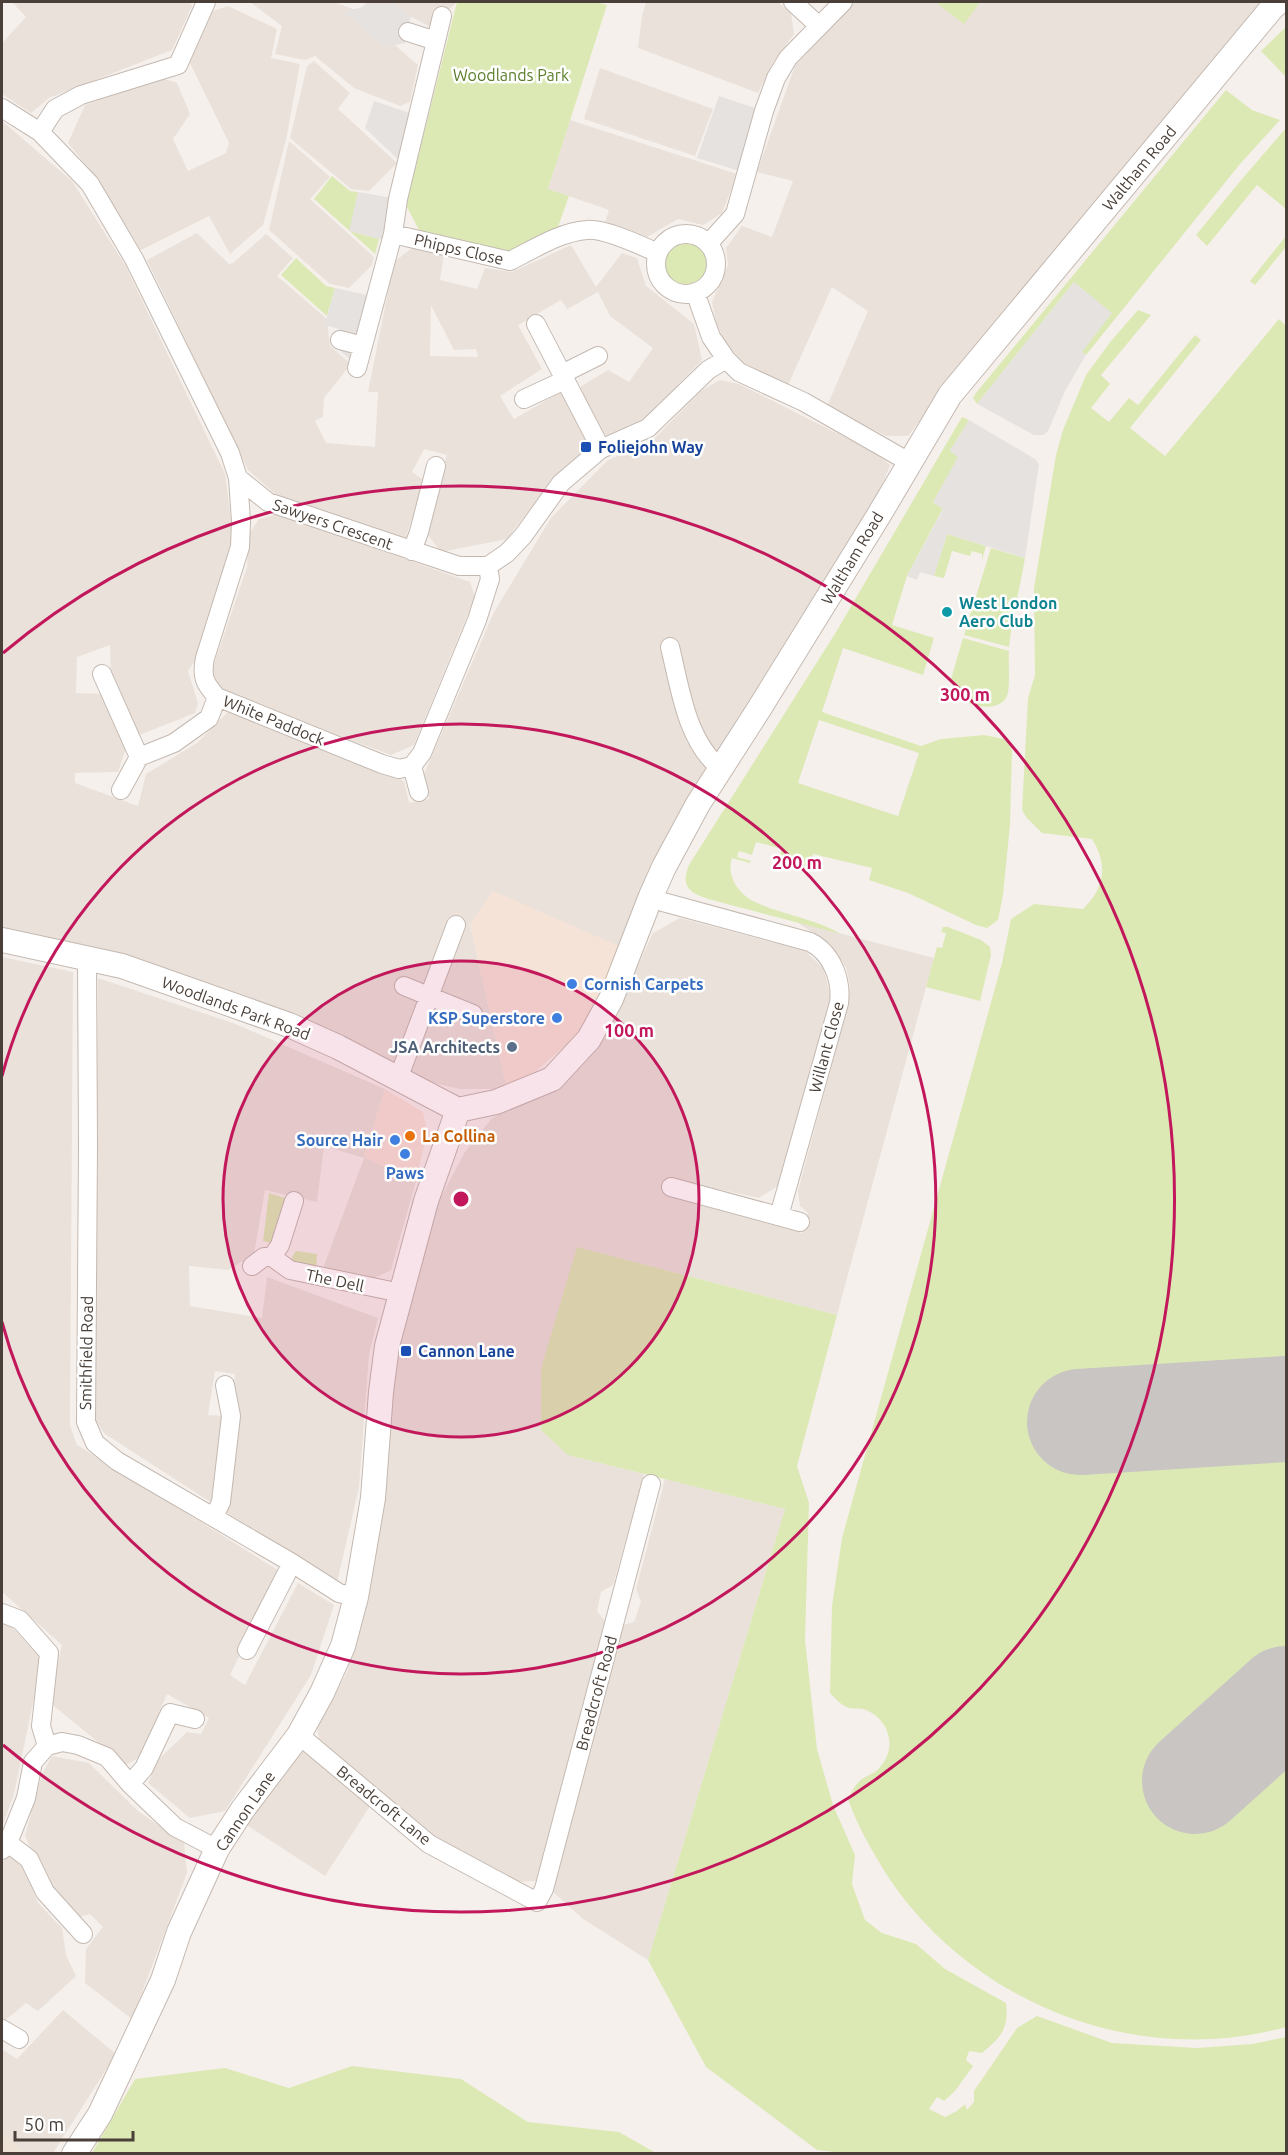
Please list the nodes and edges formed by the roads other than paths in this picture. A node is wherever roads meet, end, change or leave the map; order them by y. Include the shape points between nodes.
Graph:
1 (206, 2) edge
2 (793, 2) edge
3 (843, 2) edge
4 (1279, 2) edge
5 (442, 16) dead end
6 (819, 26) junction
7 (408, 33) dead end
8 (436, 41) junction
9 (2, 108) edge
10 (40, 132) junction
11 (393, 234) junction
12 (708, 244) junction
13 (658, 253) junction
14 (695, 292) junction
15 (536, 324) dead end
16 (340, 340) dead end
17 (363, 346) junction
18 (598, 356) dead end
19 (726, 359) junction
20 (357, 368) dead end
21 (564, 377) junction
22 (524, 399) dead end
23 (601, 448) junction
24 (909, 462) junction
25 (436, 466) dead end
26 (238, 478) junction
27 (268, 502) junction
28 (241, 521) junction
29 (411, 551) junction
30 (488, 566) junction
31 (670, 647) dead end
32 (102, 674) dead end
33 (217, 697) junction
34 (139, 757) junction
35 (412, 766) junction
36 (720, 768) junction
37 (121, 790) dead end
38 (419, 792) dead end
39 (651, 896) junction
40 (456, 925) dead end
41 (2, 940) edge
42 (87, 957) junction
43 (404, 986) dead end
44 (429, 998) junction
45 (473, 1014) dead end
46 (398, 1079) junction
47 (458, 1110) junction
48 (671, 1187) dead end
49 (294, 1201) dead end
50 (779, 1216) junction
51 (800, 1222) dead end
52 (272, 1257) junction
53 (252, 1266) dead end
54 (401, 1293) junction
55 (225, 1385) dead end
56 (651, 1484) dead end
57 (214, 1517) junction
58 (292, 1563) junction
59 (356, 1597) junction
60 (2, 1613) edge
61 (247, 1650) dead end
62 (195, 1719) dead end
63 (299, 1735) junction
64 (47, 1746) junction
65 (130, 1784) junction
66 (5, 1847) edge
67 (217, 1849) junction
68 (537, 1902) joint
69 (83, 1934) dead end
70 (2, 2030) edge
71 (20, 2039) dead end
72 (74, 2154) edge

1 - 10 street via 178,65 81,95 55,109
2 - 6 street
3 - 6 street
4 - 24 street, Waltham Road via 950,395
5 - 8 street, Phipps Close
6 - 12 street via 788,58 776,78 735,214
7 - 8 street
8 - 11 street, Phipps Close
9 - 10 street
10 - 26 street via 90,183 134,259 230,453
11 - 13 street, Phipps Close via 510,261 557,237 589,229
11 - 17 street, Phipps Close
12 - 13 street via 691,234 680,234 663,244
12 - 14 street via 716,262 715,271 711,280
13 - 14 street via 657,272 661,280 676,292
14 - 19 street via 711,337
15 - 21 street
16 - 17 street
17 - 20 street, Phipps Close
18 - 21 street
19 - 23 street via 708,370 648,428
19 - 24 street via 739,372 804,402
21 - 22 street
21 - 23 street
23 - 30 street via 561,483 507,553
24 - 36 street, Waltham Road via 772,690
25 - 29 street
26 - 27 street, Sawyers Crescent
26 - 28 street, White Paddock
27 - 28 street via 252,509
27 - 29 street, Sawyers Crescent
28 - 33 street, White Paddock via 240,547 202,672 204,683
29 - 30 street, Sawyers Crescent via 459,566
30 - 35 street via 490,579 477,620 422,753
31 - 36 street via 692,728 712,762
32 - 34 street
33 - 34 street via 209,718 174,743
33 - 35 street, White Paddock via 382,764 399,769
34 - 37 street
35 - 38 street
36 - 39 street, Waltham Road
39 - 47 street, Waltham Road via 611,999 589,1039 552,1079 496,1102
39 - 50 street, Willant Close via 810,942 823,951 834,968 840,987 839,1003
40 - 44 street
41 - 42 street, Woodlands Park Road
42 - 46 street, Woodlands Park Road via 289,1025
42 - 57 street, Smithfield Road via 86,1422 95,1443 117,1461
43 - 44 street
44 - 45 street
44 - 46 street
46 - 47 street, Woodlands Park Road
47 - 54 street, Cannon Lane via 426,1201
48 - 50 street
49 - 52 street via 280,1245
50 - 51 street
52 - 53 street via 264,1257
52 - 54 street, The Dell via 290,1270
54 - 59 street, Cannon Lane via 387,1346 373,1498
55 - 57 street via 231,1416 221,1502
56 - 68 street, Breadcroft Road via 544,1889
57 - 58 street, Smithfield Road
58 - 59 street, Smithfield Road via 339,1593
58 - 61 street
59 - 63 street, Cannon Lane via 344,1646
60 - 64 street via 20,1620 49,1653 41,1726
62 - 65 street via 170,1713 144,1768
63 - 67 street, Cannon Lane
63 - 68 street, Breadcroft Lane via 429,1844
64 - 65 street via 62,1742 107,1757
64 - 66 street via 33,1762 26,1798
65 - 67 street via 175,1827
66 - 69 street via 29,1860 45,1892
67 - 72 street, Cannon Lane via 179,1932 163,1980 100,2114
70 - 71 street

